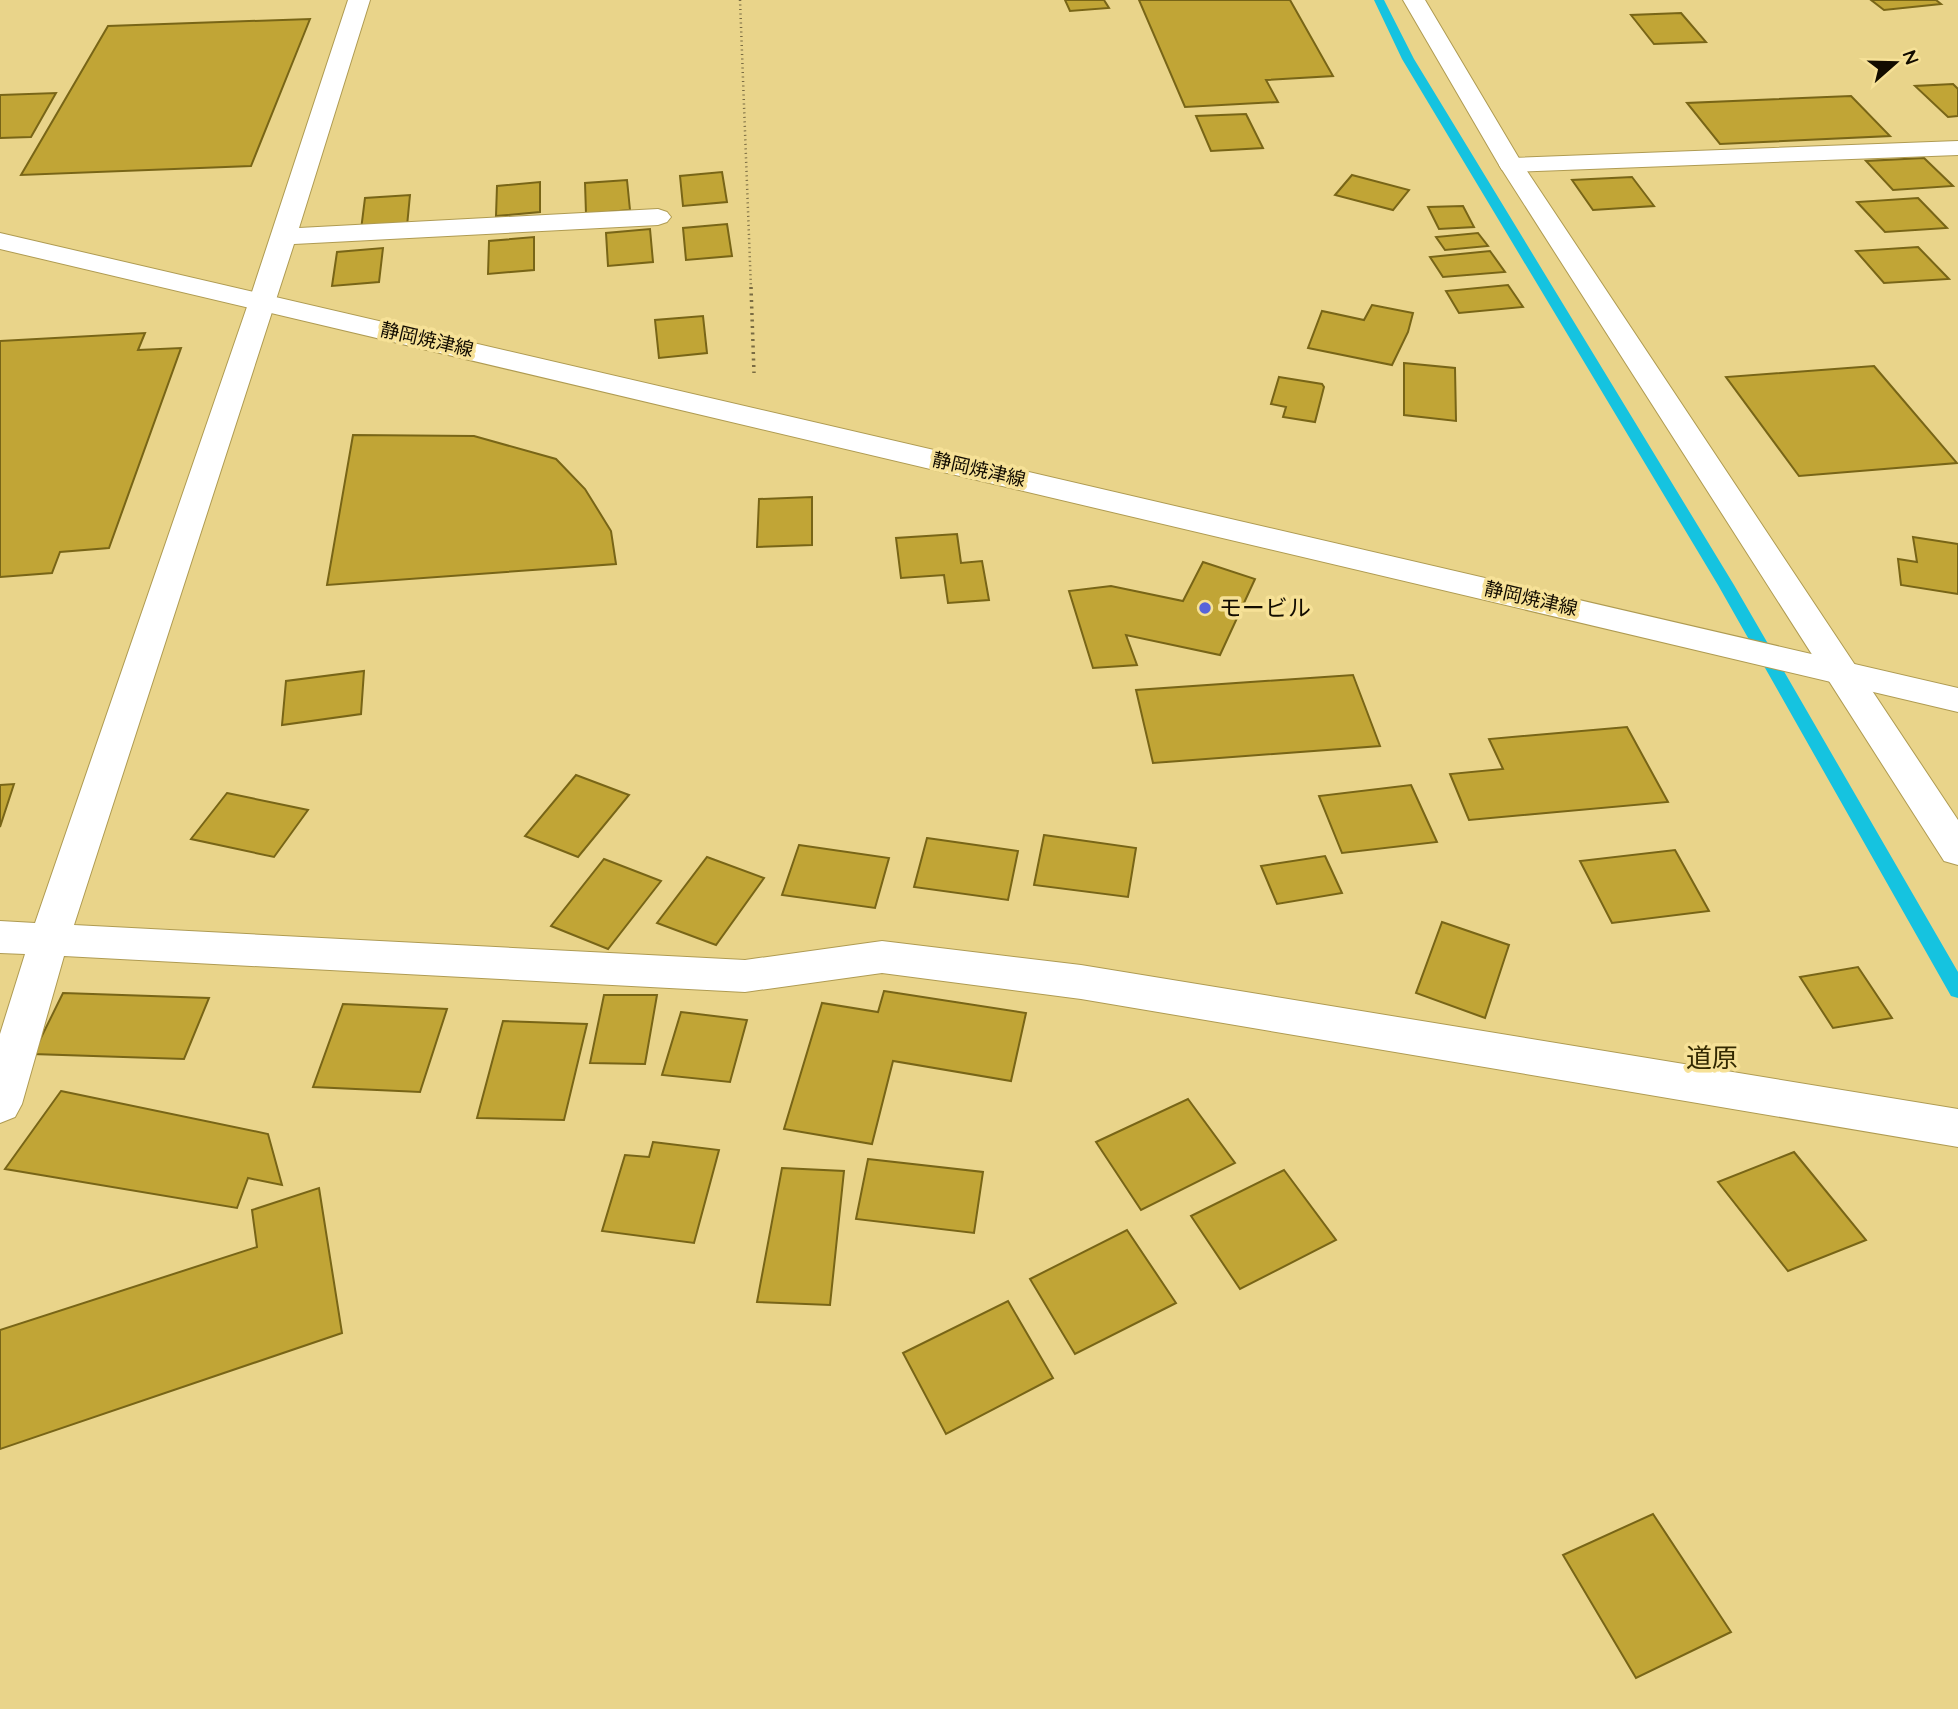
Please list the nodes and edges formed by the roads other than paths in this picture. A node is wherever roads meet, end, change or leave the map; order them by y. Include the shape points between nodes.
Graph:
1 (359, 0) edge
2 (1414, 0) edge
3 (1954, 152) edge
4 (1511, 165) junction
5 (658, 217) dead end
6 (284, 237) junction
7 (0, 241) edge
8 (263, 301) junction
9 (1841, 670) junction
10 (1958, 700) edge
11 (1958, 851) edge
12 (0, 937) edge
13 (49, 940) junction
14 (0, 1104) edge
15 (1958, 1128) edge

1 - 6 street
2 - 4 street
3 - 4 street
4 - 9 street
5 - 6 street
6 - 8 street
7 - 8 street, 静岡焼津線
8 - 9 street, 静岡焼津線
8 - 13 street
9 - 10 street, 静岡焼津線
9 - 11 street
12 - 13 street
13 - 14 street
13 - 15 street via 746,976 882,957 1095,984

